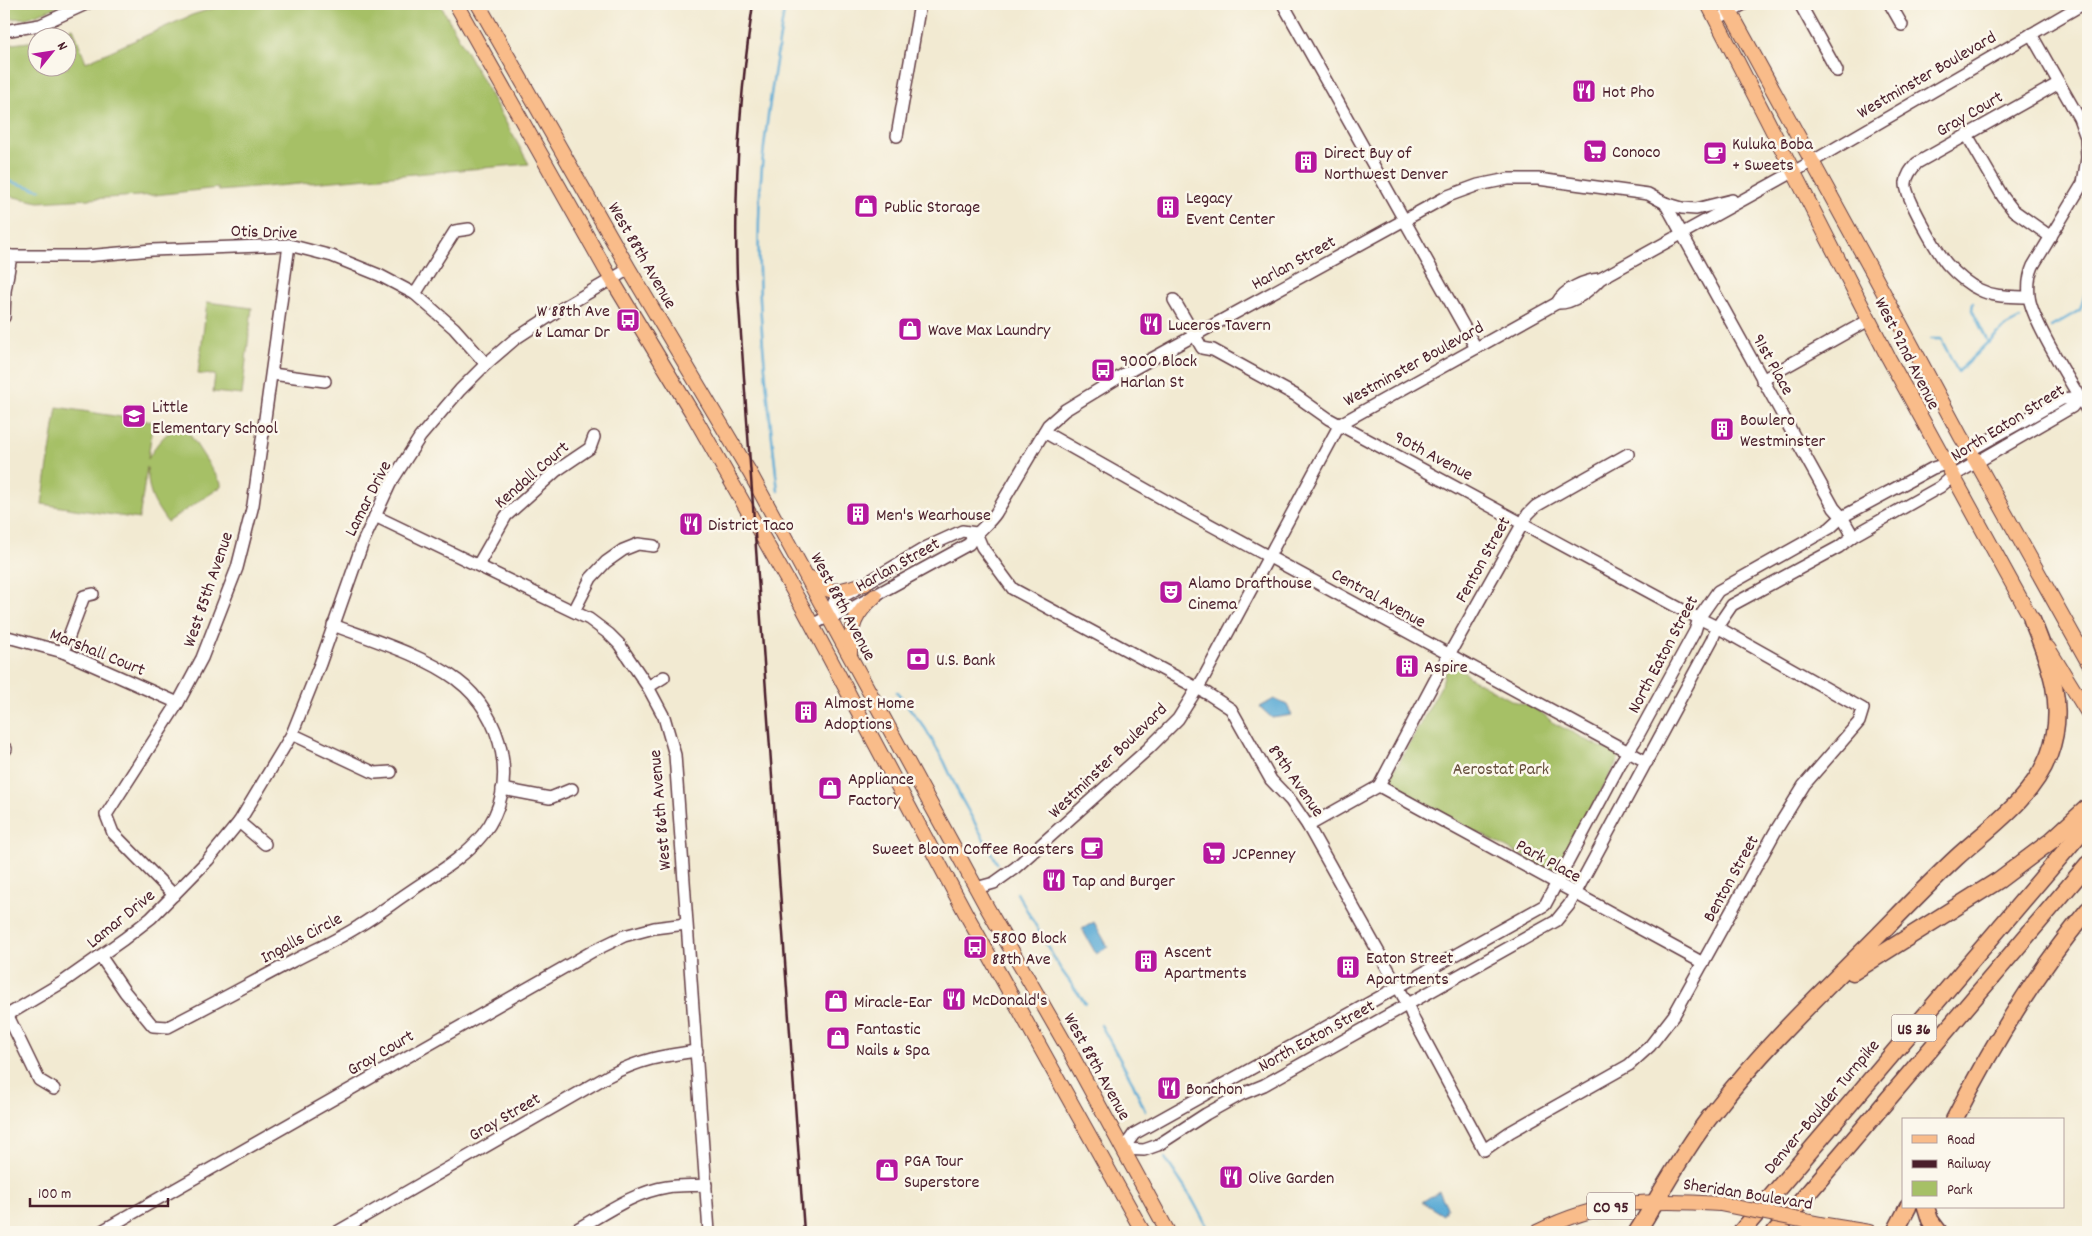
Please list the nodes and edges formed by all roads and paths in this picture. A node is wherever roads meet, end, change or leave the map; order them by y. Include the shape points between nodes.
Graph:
1 (86, 4) edge
2 (456, 4) edge
3 (478, 4) edge
4 (920, 4) edge
5 (1284, 4) edge
6 (1708, 4) edge
7 (1744, 4) edge
8 (1800, 4) edge
9 (1890, 4) edge
10 (2084, 4) edge
11 (1728, 8) edge
12 (1717, 19) junction
13 (1902, 26) dead end
14 (4, 31) edge
15 (2031, 34) junction
16 (1837, 70) dead end
17 (2059, 83) junction
18 (1966, 135) junction
19 (897, 136) dead end
20 (1812, 161) junction
21 (1794, 172) junction
22 (2086, 183) edge
23 (1748, 196) junction
24 (1666, 203) junction
25 (1405, 220) junction
26 (469, 229) dead end
27 (1682, 233) junction
28 (2051, 237) junction
29 (289, 245) junction
30 (7, 255) edge
31 (629, 269) junction
32 (611, 279) junction
33 (415, 294) junction
34 (2028, 297) junction
35 (1174, 300) dead end
36 (4, 317) edge
37 (1869, 320) junction
38 (1194, 336) junction
39 (1476, 348) junction
40 (486, 364) junction
41 (272, 374) junction
42 (1762, 380) junction
43 (326, 381) dead end
44 (2080, 397) junction
45 (2088, 412) edge
46 (1340, 424) junction
47 (1044, 432) junction
48 (594, 437) dead end
49 (1628, 454) dead end
50 (1973, 456) junction
51 (1949, 470) junction
52 (375, 516) junction
53 (1842, 517) junction
54 (1522, 522) junction
55 (976, 533) junction
56 (1853, 536) junction
57 (942, 540) junction
58 (654, 546) dead end
59 (1268, 556) junction
60 (478, 564) junction
61 (805, 572) junction
62 (865, 584) junction
63 (890, 588) junction
64 (93, 594) dead end
65 (875, 596) junction
66 (574, 611) junction
67 (829, 616) junction
68 (1699, 618) junction
69 (2032, 620) junction
70 (333, 625) junction
71 (812, 625) junction
72 (1717, 626) junction
73 (4, 636) edge
74 (63, 652) junction
75 (1449, 655) junction
76 (850, 657) junction
77 (2088, 662) edge
78 (664, 677) dead end
79 (648, 687) junction
80 (1197, 689) junction
81 (178, 703) junction
82 (2088, 713) edge
83 (292, 734) junction
84 (1628, 751) junction
85 (1647, 762) junction
86 (391, 772) dead end
87 (1379, 786) junction
88 (502, 789) junction
89 (572, 789) dead end
90 (2088, 808) edge
91 (239, 822) junction
92 (2088, 824) edge
93 (1308, 826) junction
94 (2088, 838) edge
95 (265, 844) dead end
96 (2088, 864) edge
97 (2088, 878) edge
98 (1556, 884) junction
99 (976, 888) junction
100 (1574, 894) junction
101 (174, 895) junction
102 (2088, 910) edge
103 (686, 924) junction
104 (101, 957) junction
105 (1703, 964) junction
106 (1397, 986) junction
107 (1407, 1003) junction
108 (6, 1016) edge
109 (1790, 1025) junction
110 (697, 1051) junction
111 (54, 1089) dead end
112 (1955, 1118) edge
113 (1123, 1149) junction
114 (1484, 1150) joint
115 (706, 1185) junction
116 (1656, 1201) junction
117 (1907, 1208) edge
118 (1926, 1208) edge
119 (100, 1232) edge
120 (337, 1232) edge
121 (572, 1232) edge
122 (709, 1232) edge
123 (1143, 1232) edge
124 (1168, 1232) edge
125 (1537, 1232) edge
126 (1637, 1232) edge
127 (1741, 1232) edge
128 (1752, 1232) edge
129 (1775, 1232) edge
130 (1787, 1232) edge
131 (1869, 1232) edge
132 (1895, 1232) edge
133 (1939, 1232) edge

1 - 14 street via 40,25
2 - 32 main road
3 - 31 main road, West 88th Avenue
4 - 19 street
5 - 25 street
6 - 12 main road, West 92nd Avenue
7 - 11 street
8 - 16 street
9 - 13 street
10 - 15 street, Westminster Boulevard
11 - 12 street
11 - 20 main road, West 92nd Avenue
12 - 21 main road, West 92nd Avenue
15 - 17 street
15 - 20 street, Westminster Boulevard
17 - 18 street, Gray Court
17 - 22 street via 2086,137
18 - 28 street via 2013,210
18 - 34 street, Gray Court via 1917,163 1909,172 1906,183 1909,199 1946,263 1961,278 1997,297
20 - 21 street, Westminster Boulevard
20 - 50 main road, West 92nd Avenue
21 - 23 street, Westminster Boulevard
21 - 37 main road, West 92nd Avenue
22 - 28 street
23 - 24 street, Harlan Street via 1696,209
23 - 27 street, Westminster Boulevard
24 - 25 street, Harlan Street via 1648,194 1562,181 1508,179 1448,196
24 - 27 street
25 - 38 street, Harlan Street
25 - 39 street
26 - 33 street via 455,231
27 - 39 street, Westminster Boulevard via 1600,279 1588,280 1560,296 1557,303
27 - 42 street, 91st Place
28 - 34 street via 2030,274
29 - 30 street, Otis Drive via 86,256
29 - 33 street, Otis Drive via 332,256
29 - 41 street, West 85th Avenue
30 - 36 street
31 - 32 street, Lamar Drive
31 - 61 main road, West 88th Avenue via 731,439
32 - 40 street, Lamar Drive via 515,338
32 - 71 main road via 694,416
33 - 40 street, Otis Drive via 454,328
34 - 44 street via 2037,320
35 - 38 street, 90th Avenue
37 - 42 street
37 - 51 main road, West 92nd Avenue
38 - 46 street, 90th Avenue via 1202,348 1213,350 1295,395
38 - 47 street, Harlan Street via 1065,410
39 - 46 street, Westminster Boulevard
40 - 52 street, Lamar Drive via 420,437 390,484
41 - 43 street
41 - 81 street, West 85th Avenue via 253,505 237,568 202,658
42 - 53 street, 91st Place via 1835,510
44 - 45 street
44 - 50 street, North Eaton Street via 2062,400
46 - 54 street, 90th Avenue
46 - 59 street, Westminster Boulevard
47 - 55 street, Harlan Street via 996,514
47 - 59 street, Central Avenue
48 - 60 street, Kendall Court via 590,448 556,471 506,516
49 - 54 street, Fenton Street via 1536,506
50 - 51 street, North Eaton Street
50 - 77 main road, West 92nd Avenue
51 - 53 street, North Eaton Street via 1932,468
51 - 56 street, North Eaton Street via 1940,487
51 - 69 main road, West 92nd Avenue
52 - 60 street, West 86th Avenue
52 - 70 street, Lamar Drive via 362,542
53 - 56 street, 91st Place
53 - 68 street, North Eaton Street via 1830,528 1724,587
54 - 68 street, 90th Avenue
54 - 75 street, Fenton Street
55 - 57 street, Harlan Street via 962,531
55 - 63 street, Harlan Street via 969,544
55 - 80 street, 89th Avenue via 982,547 1013,589
56 - 72 street, North Eaton Street via 1839,547 1732,605
57 - 62 street, Harlan Street
57 - 63 street via 933,557 905,572
58 - 66 street via 638,544 606,562 590,578
59 - 75 street, Central Avenue
59 - 80 street, Westminster Boulevard
60 - 66 street, West 86th Avenue
61 - 62 main road via 821,587 837,592
61 - 67 main road, West 88th Avenue
62 - 67 street, Harlan Street via 834,602
63 - 65 street, Harlan Street
64 - 74 street via 84,596
65 - 67 street, Harlan Street via 841,614
65 - 76 main road via 861,608 852,626
66 - 79 street, West 86th Avenue via 619,644
67 - 71 street, Harlan Street
67 - 76 main road, West 88th Avenue
68 - 72 street, 90th Avenue
68 - 84 street, North Eaton Street via 1695,631
69 - 82 main road, West 92nd Avenue
69 - 109 highway via 2049,664 2057,702 2052,744 2035,781 2016,804 1955,859
70 - 83 street, Lamar Drive
70 - 88 street, Ingalls Circle via 448,673 469,689 488,713 498,734 504,768
71 - 123 main road via 965,912
72 - 85 street, North Eaton Street
72 - 105 street, Benton Street via 1864,709 1859,722 1804,785
73 - 74 street, Marshall Court
74 - 81 street, Marshall Court
75 - 84 street, Central Avenue
75 - 87 street, Fenton Street
76 - 99 main road, West 88th Avenue
78 - 79 street
79 - 103 street, West 86th Avenue via 664,717 674,756
80 - 93 street, 89th Avenue via 1231,710 1271,780
80 - 99 street, Westminster Boulevard via 1178,719 1098,795 1015,868 994,883
81 - 101 street, West 85th Avenue via 106,815 113,834
83 - 86 street via 375,773
83 - 91 street, Lamar Drive
84 - 85 street, Central Avenue
84 - 98 street, North Eaton Street
85 - 100 street, North Eaton Street
87 - 93 street
87 - 98 street, Park Place
88 - 89 street via 550,798
88 - 104 street, Ingalls Circle via 498,807 485,832 460,858 358,927 168,1027 153,1026
90 - 109 highway via 2019,866 1852,972
91 - 95 street
91 - 101 street, Lamar Drive
92 - 127 highway, Denver–Boulder Turnpike / US 36
93 - 106 street, 89th Avenue
94 - 128 highway
96 - 129 highway
97 - 130 highway, US 36
98 - 100 street, Park Place
98 - 106 street, North Eaton Street via 1541,909
99 - 113 main road, West 88th Avenue
100 - 105 street, Park Place
100 - 107 street, North Eaton Street via 1564,914 1551,925
101 - 104 street, Lamar Drive via 151,918
102 - 112 highway via 2016,1006
103 - 110 street, West 86th Avenue
103 - 119 street, Gray Court via 624,936 593,951
104 - 108 street, Lamar Drive
105 - 114 street, Benton Street via 1662,1031 1629,1065
106 - 107 street, 89th Avenue
106 - 113 street, North Eaton Street via 1134,1134
107 - 113 street, North Eaton Street via 1264,1085 1206,1114 1158,1145 1144,1150
107 - 114 street, 89th Avenue
108 - 111 street via 39,1080
109 - 116 highway via 1716,1109
110 - 115 street, West 86th Avenue
110 - 120 street, Gray Street via 635,1062
113 - 124 main road, West 88th Avenue
115 - 121 street via 652,1191
115 - 122 street, West 86th Avenue
116 - 125 main road, Sheridan Boulevard / CO 95 via 1618,1204 1589,1211
116 - 126 highway
116 - 131 main road, Sheridan Boulevard / CO 95, bridge via 1720,1204
117 - 132 highway
118 - 133 highway

